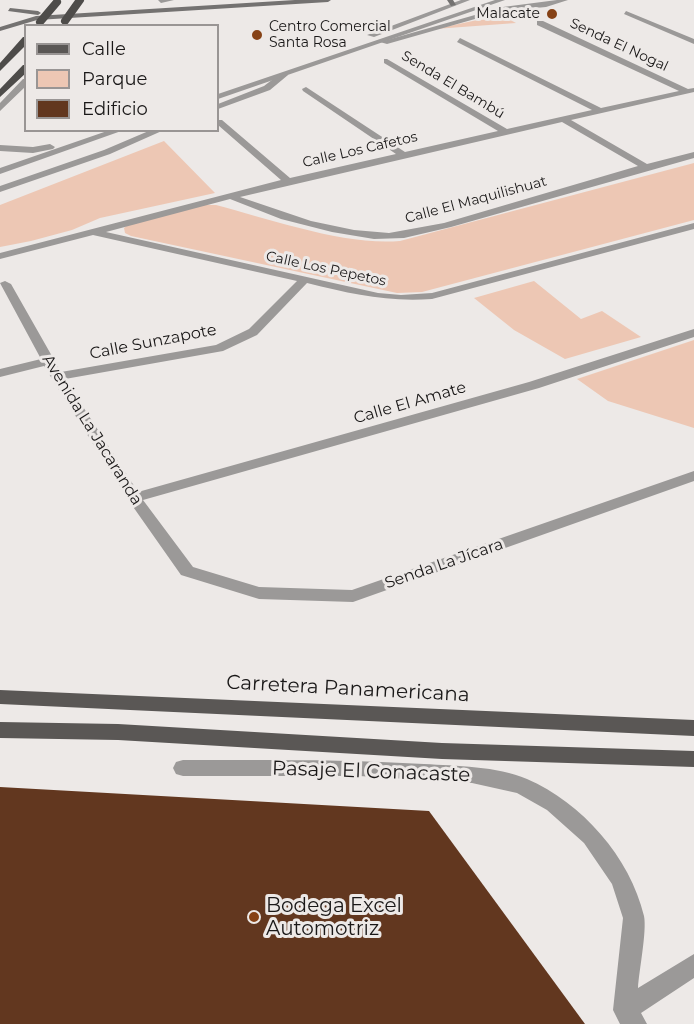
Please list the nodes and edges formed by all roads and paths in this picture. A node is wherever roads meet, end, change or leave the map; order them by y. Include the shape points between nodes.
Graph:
1 (80, 0) edge
2 (171, 0) edge
3 (280, 0) edge
4 (328, 0) edge
5 (467, 0) edge
6 (502, 0) edge
7 (565, 0) edge
8 (58, 1) edge
9 (161, 1) edge
10 (452, 2) edge
11 (1, 9) edge
12 (10, 10) junction
13 (626, 13) dead end
14 (540, 22) dead end
15 (63, 23) edge
16 (14, 24) junction
17 (39, 24) edge
18 (0, 29) edge
19 (460, 40) dead end
20 (24, 41) edge
21 (384, 42) junction
22 (694, 42) edge
23 (387, 61) dead end
24 (0, 68) edge
25 (24, 69) edge
26 (284, 75) junction
27 (24, 83) edge
28 (306, 89) dead end
29 (219, 91) edge
30 (690, 91) edge
31 (0, 93) edge
32 (219, 97) edge
33 (219, 107) edge
34 (0, 108) edge
35 (600, 111) junction
36 (563, 119) junction
37 (219, 122) dead end
38 (96, 132) edge
39 (114, 132) edge
40 (155, 132) edge
41 (506, 132) junction
42 (0, 148) edge
43 (694, 155) edge
44 (402, 156) junction
45 (646, 167) junction
46 (0, 171) edge
47 (288, 182) junction
48 (0, 189) edge
49 (231, 196) junction
50 (694, 226) edge
51 (90, 232) junction
52 (0, 254) edge
53 (304, 280) junction
54 (5, 284) dead end
55 (694, 333) edge
56 (48, 361) junction
57 (0, 373) edge
58 (57, 377) junction
59 (694, 476) edge
60 (134, 498) junction
61 (187, 571) joint
62 (0, 697) edge
63 (694, 728) edge
64 (0, 730) edge
65 (694, 759) edge
66 (183, 768) dead end
67 (694, 965) edge
68 (629, 1017) edge

1 - 15 highway, bridge
2 - 9 street
3 - 12 main road via 40,13
4 - 16 main road via 36,18
5 - 10 street
6 - 21 street
7 - 21 street via 503,9
8 - 17 highway, bridge
10 - 29 street
11 - 12 main road
12 - 16 main road via 20,16
13 - 22 street
14 - 30 street, Senda El Nogal
16 - 18 main road
19 - 35 street
20 - 24 highway
21 - 26 street
23 - 41 street, Senda El Bambú
25 - 31 highway
26 - 32 street
26 - 33 street via 267,88
27 - 34 street
28 - 44 street
30 - 35 street, Calle Los Cafetos
35 - 36 street, Calle Los Cafetos
36 - 41 street, Calle Los Cafetos
36 - 45 street
37 - 47 street
38 - 42 street via 48,148
39 - 46 street
40 - 48 street
41 - 44 street, Calle Los Cafetos
43 - 45 street, Calle El Maquilishuat
44 - 47 street, Calle Los Cafetos
45 - 49 street, Calle El Maquilishuat via 467,219 392,236 322,225 245,204
47 - 49 street, Calle Los Cafetos
49 - 51 street, Calle Los Cafetos
50 - 53 street, Calle Los Pepetos via 432,296 378,296
51 - 52 street, Calle Los Cafetos
51 - 53 street, Calle Los Pepetos
53 - 58 street, Calle Sunzapote via 253,332 219,348
54 - 56 street, Avenida La Jacaranda
55 - 60 street, Calle El Amate via 534,385
56 - 57 street
56 - 58 street, Avenida La Jacaranda
58 - 60 street, Avenida La Jacaranda
59 - 61 street, Senda La Jícara via 353,596 259,593
60 - 61 street, Avenida La Jacaranda
62 - 63 main road, Carretera Panamericana
64 - 65 main road
66 - 68 street, Pasaje El Conacaste via 359,768 472,775 521,785 554,804 591,837 621,879 634,918
67 - 68 street

